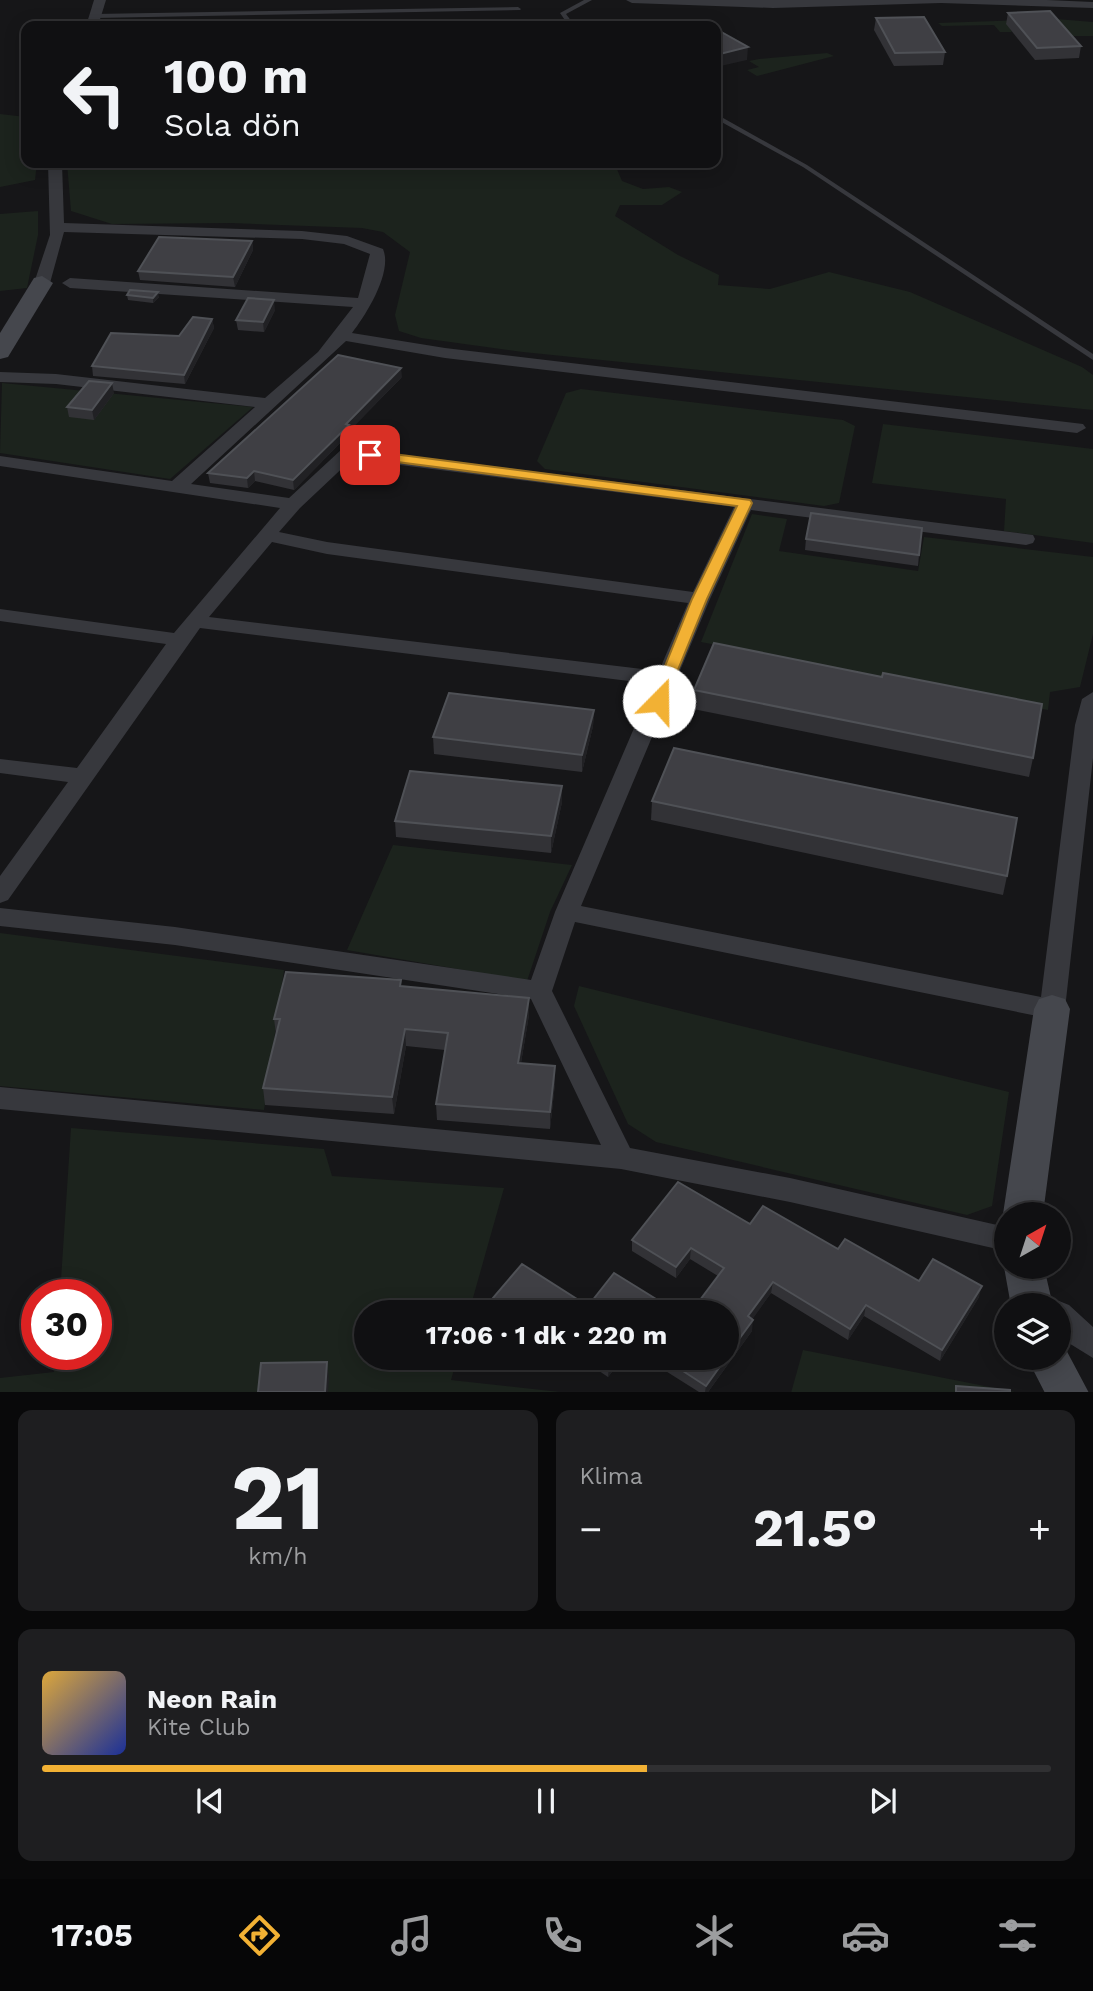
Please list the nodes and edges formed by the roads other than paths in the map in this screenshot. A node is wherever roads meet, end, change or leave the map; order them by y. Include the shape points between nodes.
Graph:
1 (100, 0) edge
2 (589, 0) edge
3 (632, 0) edge
4 (644, 0) edge
5 (795, 2) edge
6 (1093, 5) edge
7 (518, 9) dead end
8 (94, 21) edge
9 (569, 21) edge
10 (721, 119) edge
11 (55, 168) edge
12 (57, 227) junction
13 (70, 282) dead end
14 (42, 283) joint
15 (366, 303) junction
16 (344, 336) junction
17 (0, 352) edge
18 (1093, 358) edge
19 (0, 377) edge
20 (269, 404) junction
21 (1077, 428) dead end
22 (0, 461) edge
23 (176, 487) junction
24 (293, 503) junction
25 (745, 503) junction
26 (267, 535) junction
27 (1026, 539) dead end
28 (700, 599) junction
29 (0, 615) edge
30 (195, 621) junction
31 (179, 640) junction
32 (667, 679) junction
33 (1093, 699) edge
34 (0, 766) edge
35 (83, 776) junction
36 (0, 894) edge
37 (567, 912) junction
38 (0, 917) edge
39 (540, 991) junction
40 (1052, 1009) junction
41 (0, 1098) edge
42 (621, 1158) junction
43 (1025, 1202) edge
44 (994, 1261) edge
45 (1029, 1279) edge
46 (1041, 1293) edge
47 (1071, 1328) edge
48 (1093, 1344) edge
49 (1055, 1370) edge
50 (1068, 1392) edge

1 - 8 street
2 - 9 lane via 563,13
3 - 4 street
4 - 5 street
5 - 6 street
7 - 8 lane
10 - 18 lane via 804,166
11 - 12 street
12 - 14 street
12 - 15 street via 347,240 379,251
13 - 15 street
14 - 17 street
15 - 16 street
16 - 20 street
16 - 21 street via 445,353
19 - 20 street via 56,379
20 - 23 street
22 - 23 street
23 - 24 street
24 - 25 street via 348,453
24 - 26 street
25 - 27 street
25 - 28 street
26 - 28 street via 327,548
26 - 30 street
28 - 32 street
29 - 31 street
30 - 31 street
30 - 32 street
31 - 35 street
32 - 37 street
33 - 40 street via 1086,725
34 - 35 street
35 - 36 street
37 - 39 street
37 - 40 street
38 - 39 street via 175,936
39 - 42 street
40 - 43 street
41 - 42 street
42 - 44 street via 790,1190
45 - 46 street
47 - 48 street
49 - 50 street

